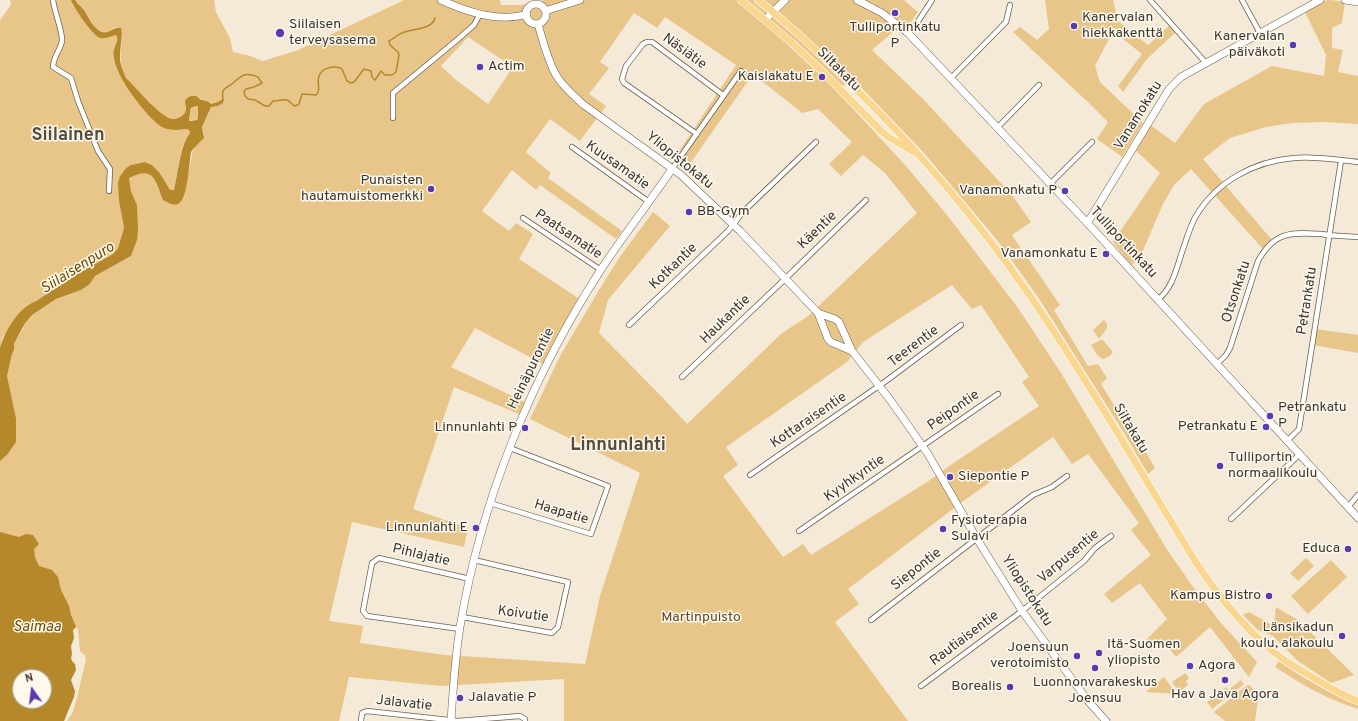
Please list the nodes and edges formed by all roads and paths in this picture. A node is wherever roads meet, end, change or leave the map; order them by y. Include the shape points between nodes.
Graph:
1 (53, 0) edge
2 (441, 0) edge
3 (580, 0) edge
4 (741, 0) edge
5 (758, 0) edge
6 (785, 0) edge
7 (857, 0) edge
8 (932, 0) edge
9 (1150, 0) edge
10 (1242, 0) edge
11 (1320, 0) edge
12 (1345, 0) edge
13 (1358, 2) edge
14 (1010, 5) dead end
15 (545, 11) junction
16 (773, 12) junction
17 (480, 14) junction
18 (527, 14) junction
19 (765, 20) junction
20 (538, 24) junction
21 (908, 33) junction
22 (1260, 33) junction
23 (1206, 64) junction
24 (741, 71) dead end
25 (951, 78) junction
26 (1039, 85) dead end
27 (723, 95) junction
28 (393, 118) dead end
29 (997, 128) junction
30 (697, 134) junction
31 (816, 142) dead end
32 (1092, 142) dead end
33 (572, 147) dead end
34 (919, 155) junction
35 (1341, 161) junction
36 (1358, 162) edge
37 (672, 169) junction
38 (1050, 184) junction
39 (109, 191) dead end
40 (866, 200) dead end
41 (649, 202) junction
42 (523, 218) dead end
43 (1087, 222) junction
44 (734, 224) junction
45 (1330, 235) junction
46 (1358, 237) edge
47 (601, 270) junction
48 (786, 279) junction
49 (1157, 300) junction
50 (818, 312) junction
51 (629, 325) dead end
52 (961, 325) dead end
53 (852, 351) junction
54 (1217, 364) junction
55 (682, 377) dead end
56 (880, 385) junction
57 (998, 394) dead end
58 (1287, 441) junction
59 (923, 446) junction
60 (510, 448) junction
61 (1300, 454) junction
62 (750, 474) dead end
63 (1067, 476) dead end
64 (1358, 495) edge
65 (490, 503) junction
66 (1348, 506) junction
67 (1358, 518) edge
68 (1231, 519) dead end
69 (799, 531) dead end
70 (1111, 536) dead end
71 (977, 538) junction
72 (474, 560) junction
73 (470, 579) junction
74 (1022, 611) junction
75 (462, 617) junction
76 (871, 620) dead end
77 (460, 629) junction
78 (921, 686) dead end
79 (1341, 692) junction
80 (1358, 696) edge
81 (1358, 701) edge
82 (361, 721) edge
83 (451, 721) edge
84 (525, 721) edge
85 (1106, 721) edge

1 - 39 street via 62,38 60,50 53,61 53,68 71,78 98,151 110,169
2 - 17 street
3 - 15 street
4 - 19 main road, Siltakatu
5 - 16 main road, Siltakatu
6 - 16 street
7 - 21 street, Tulliportinkatu via 882,13
8 - 21 street
9 - 23 street
10 - 22 street
11 - 22 street, Vanamokatu
12 - 13 street
14 - 25 street via 1006,22
15 - 18 street via 541,6 534,4
15 - 20 street via 546,17
16 - 19 street
16 - 34 main road, Siltakatu via 831,64
17 - 18 street via 504,17
17 - 28 street via 474,25 458,40 393,93
18 - 20 street via 531,22
19 - 34 main road, Siltakatu via 825,74 881,131
20 - 37 street, Yliopistokatu via 556,75 567,89 584,105
21 - 25 street, Tulliportinkatu
22 - 23 street, Vanamokatu
23 - 43 street, Vanamokatu via 1180,77 1169,89
24 - 27 street, Heinäpurontie
25 - 29 street, Tulliportinkatu
26 - 29 street
27 - 30 street, Heinäpurontie
27 - 30 street, Näsiätie via 652,42 643,44 626,66 622,79 624,83
29 - 38 street, Tulliportinkatu
30 - 37 street, Heinäpurontie
31 - 44 street, Kotkantie via 743,212
32 - 38 street
33 - 41 street, Kuusamatie
34 - 79 main road, Siltakatu via 963,206 1027,292 1210,583 1233,612 1264,644 1283,659
35 - 36 street
35 - 45 street, Petrankatu
35 - 49 street via 1296,158 1275,160 1253,167 1226,182 1196,216 1168,290
37 - 41 street, Heinäpurontie
37 - 44 street, Yliopistokatu
38 - 43 street, Tulliportinkatu
40 - 48 street, Käentie
41 - 47 street, Heinäpurontie
42 - 47 street, Paatsamatie
43 - 49 street, Tulliportinkatu
44 - 48 street, Yliopistokatu
44 - 51 street, Kotkantie
45 - 46 street, Otsonkatu
45 - 54 street, Otsonkatu via 1294,233 1270,243 1258,261 1230,348
45 - 58 street, Petrankatu via 1299,429
47 - 60 street, Heinäpurontie via 552,354
48 - 50 street, Yliopistokatu
48 - 55 street, Haukantie
49 - 54 street, Tulliportinkatu
50 - 53 street, Yliopistokatu via 840,322
50 - 53 street, Yliopistokatu via 830,342
52 - 56 street, Teerentie
53 - 56 street, Yliopistokatu
54 - 58 street, Tulliportinkatu
56 - 59 street, Yliopistokatu
56 - 62 street, Kottaraisentie
57 - 59 street, Peipontie
58 - 61 street, Tulliportinkatu
59 - 69 street, Kyyhkyntie
59 - 71 street, Yliopistokatu
60 - 65 street, Heinäpurontie
60 - 65 street, Haapatie via 608,486 591,534
61 - 66 street, Tulliportinkatu
61 - 68 street
63 - 71 street, Siepontie via 1052,487 1033,495
64 - 66 street
65 - 72 street, Heinäpurontie
66 - 67 street, Tulliportinkatu
70 - 74 street, Varpusentie via 1095,548 1084,562
71 - 74 street, Yliopistokatu
71 - 76 street, Siepontie
72 - 73 street, Heinäpurontie
72 - 75 street, Koivutie via 568,582 558,627 552,632
73 - 75 street, Heinäpurontie
73 - 77 street, Pihlajatie via 379,558 372,563 364,612 367,616
74 - 78 street, Rautiaisentie
74 - 85 street, Yliopistokatu via 1088,701
75 - 77 street, Heinäpurontie
77 - 83 street, Heinäpurontie
79 - 80 main road, Siltakatu
79 - 81 main road, Siltakatu
82 - 83 street, Jalavatie via 362,713 367,711
83 - 84 street via 520,716

